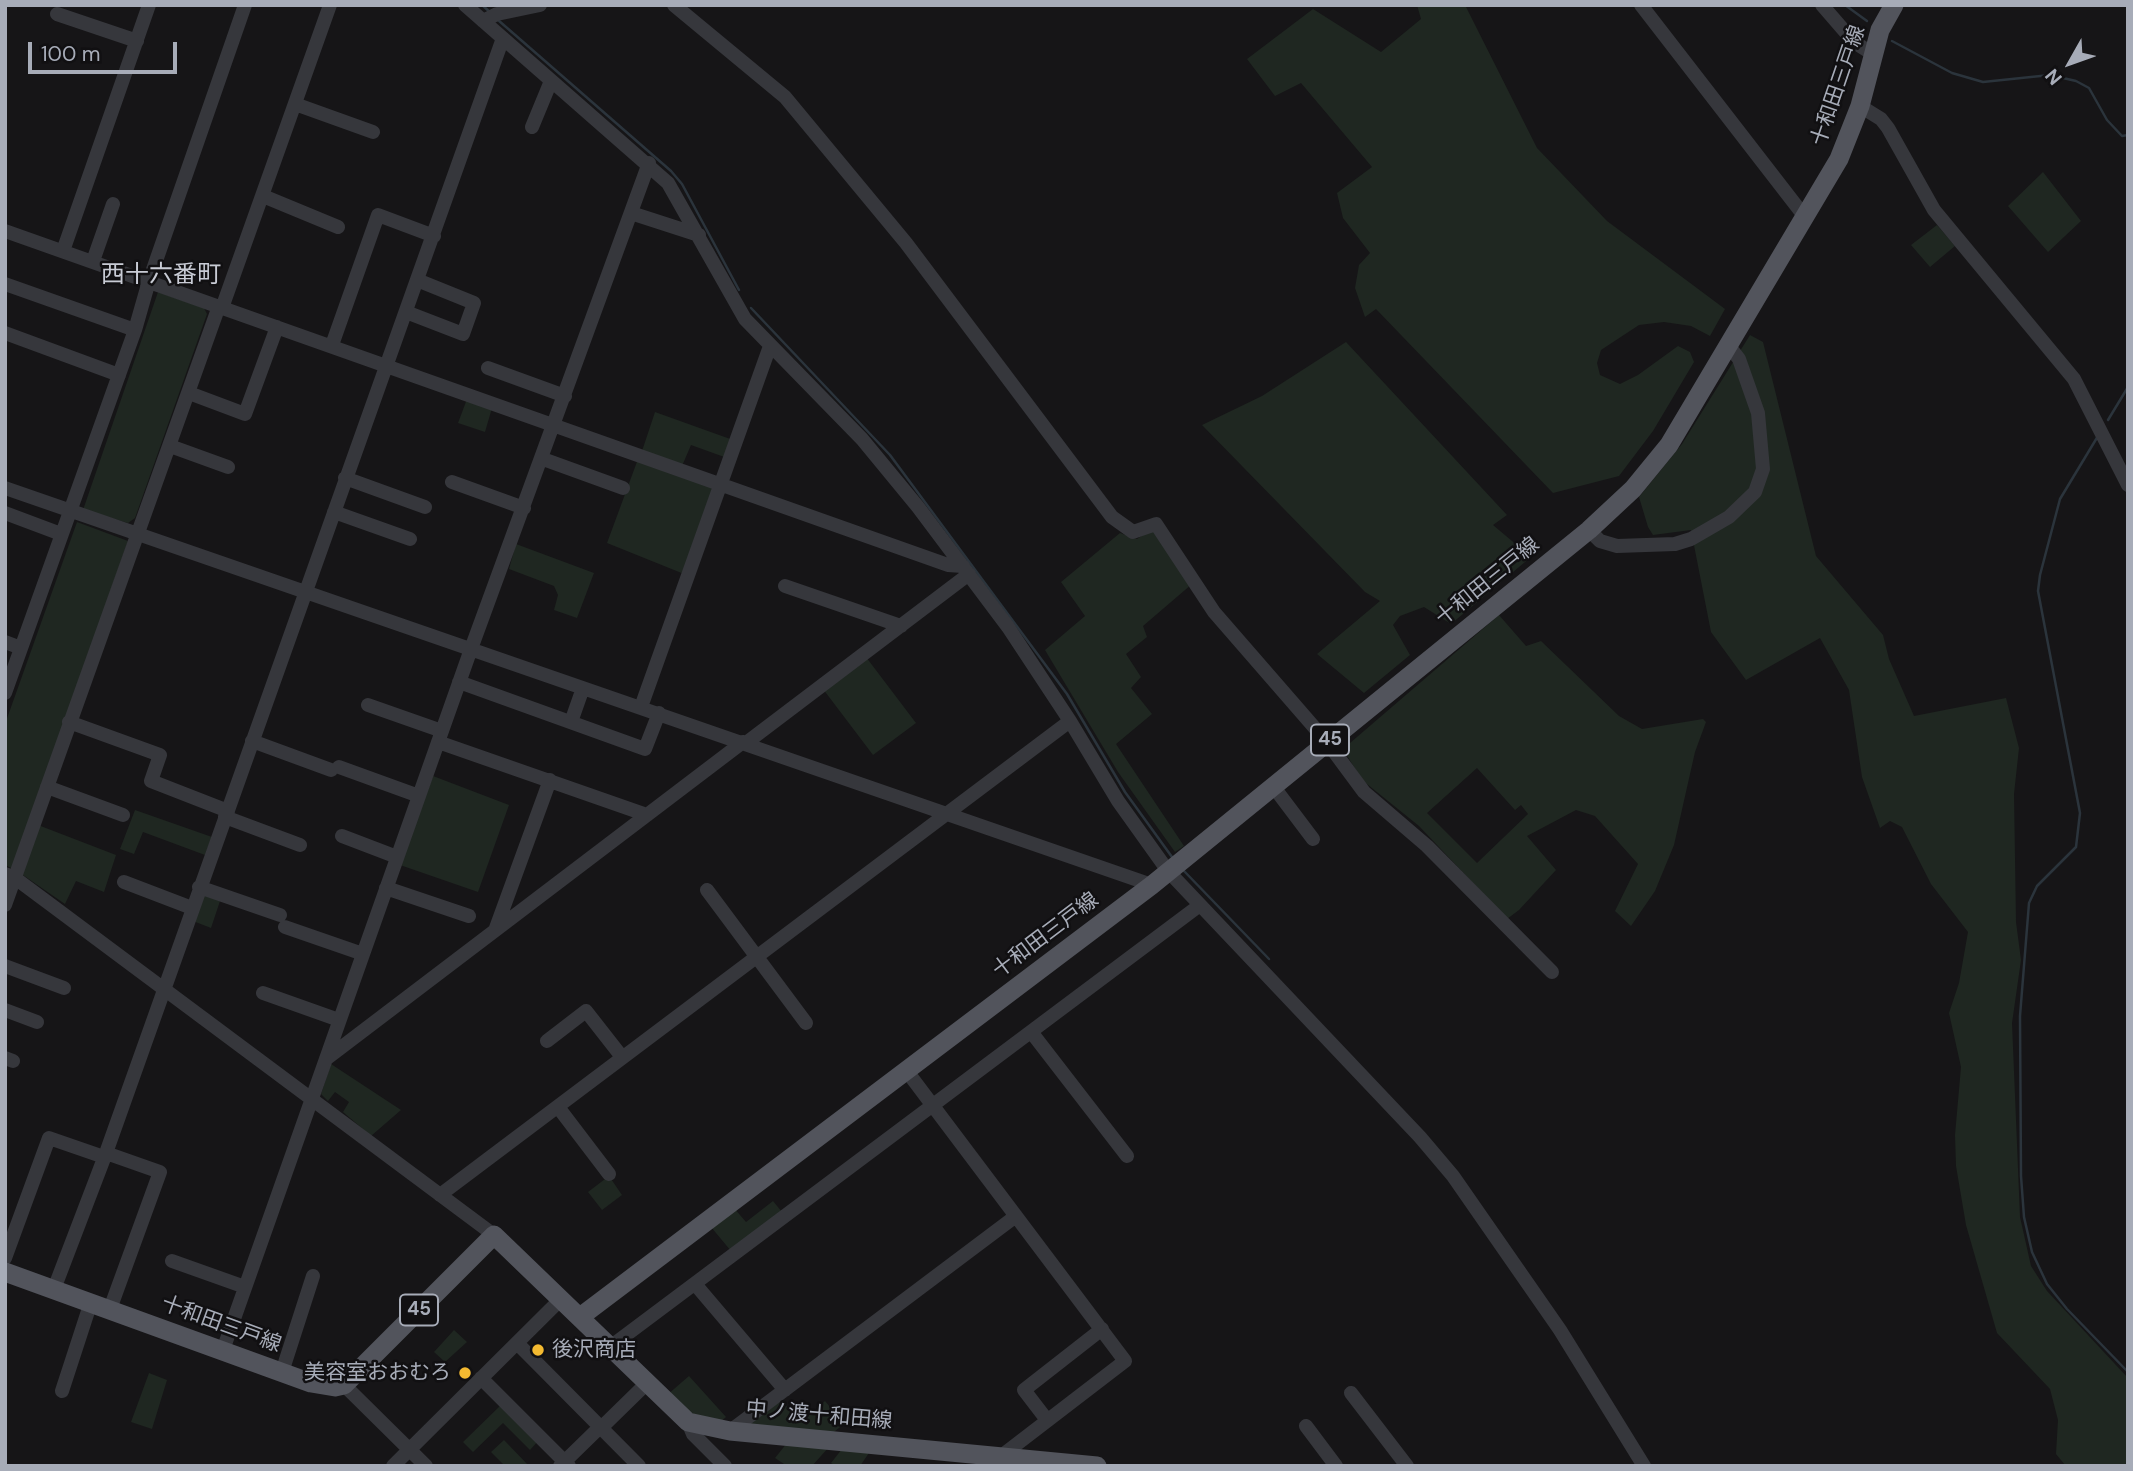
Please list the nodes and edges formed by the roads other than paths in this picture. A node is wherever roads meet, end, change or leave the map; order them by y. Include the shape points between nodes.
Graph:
1 (149, 5) edge
2 (245, 5) edge
3 (330, 5) edge
4 (465, 5) edge
5 (540, 5) edge
6 (674, 5) edge
7 (1641, 5) edge
8 (1822, 5) edge
9 (1894, 5) edge
10 (57, 14) dead end
11 (490, 17) junction
12 (503, 38) junction
13 (137, 41) junction
14 (1873, 54) junction
15 (551, 81) junction
16 (295, 104) junction
17 (1860, 106) junction
18 (532, 127) dead end
19 (373, 131) dead end
20 (649, 163) junction
21 (263, 195) junction
22 (113, 204) dead end
23 (631, 214) junction
24 (1805, 217) junction
25 (338, 227) dead end
26 (5, 231) edge
27 (699, 235) junction
28 (434, 236) junction
29 (63, 251) junction
30 (93, 261) junction
31 (417, 280) junction
32 (149, 281) junction
33 (5, 284) edge
34 (221, 307) junction
35 (406, 312) junction
36 (277, 327) junction
37 (135, 330) junction
38 (5, 333) edge
39 (332, 345) junction
40 (770, 346) junction
41 (1729, 346) junction
42 (387, 365) junction
43 (488, 368) dead end
44 (119, 375) junction
45 (189, 393) junction
46 (565, 396) junction
47 (555, 425) junction
48 (170, 446) junction
49 (543, 458) junction
50 (228, 467) dead end
51 (345, 478) junction
52 (452, 482) dead end
53 (721, 483) junction
54 (2128, 485) edge
55 (5, 488) edge
56 (623, 488) dead end
57 (425, 508) dead end
58 (524, 508) junction
59 (69, 510) junction
60 (334, 512) junction
61 (5, 513) edge
62 (1589, 530) junction
63 (61, 534) junction
64 (136, 534) junction
65 (410, 539) dead end
66 (966, 570) junction
67 (785, 586) dead end
68 (304, 593) junction
69 (901, 626) junction
70 (5, 642) edge
71 (21, 648) junction
72 (471, 649) junction
73 (459, 682) junction
74 (583, 688) junction
75 (5, 693) edge
76 (368, 705) dead end
77 (641, 706) junction
78 (659, 713) junction
79 (1070, 721) junction
80 (69, 722) junction
81 (571, 722) junction
82 (440, 736) junction
83 (252, 741) junction
84 (745, 742) junction
85 (1327, 742) junction
86 (550, 780) junction
87 (1273, 786) junction
88 (47, 787) junction
89 (419, 796) junction
90 (948, 812) junction
91 (226, 814) junction
92 (123, 815) dead end
93 (647, 815) junction
94 (342, 836) dead end
95 (1313, 839) dead end
96 (300, 845) dead end
97 (397, 857) junction
98 (1168, 871) junction
99 (10, 876) edge
100 (124, 882) dead end
101 (1152, 885) junction
102 (199, 887) junction
103 (386, 888) junction
104 (706, 890) dead end
105 (5, 905) edge
106 (1200, 905) junction
107 (192, 908) junction
108 (469, 916) dead end
109 (495, 929) junction
110 (363, 954) junction
111 (757, 958) junction
112 (5, 966) edge
113 (1552, 972) dead end
114 (64, 988) dead end
115 (164, 988) junction
116 (263, 993) dead end
117 (5, 1010) edge
118 (339, 1020) junction
119 (37, 1022) dead end
120 (806, 1023) dead end
121 (1032, 1033) junction
122 (547, 1041) dead end
123 (622, 1057) junction
124 (325, 1060) junction
125 (906, 1070) junction
126 (312, 1098) junction
127 (933, 1106) junction
128 (558, 1107) junction
129 (105, 1155) junction
130 (1127, 1156) dead end
131 (609, 1174) dead end
132 (440, 1195) junction
133 (1016, 1216) junction
134 (494, 1235) junction
135 (5, 1258) edge
136 (172, 1261) dead end
137 (5, 1272) edge
138 (313, 1276) dead end
139 (695, 1284) junction
140 (245, 1287) junction
141 (54, 1289) junction
142 (561, 1299) junction
143 (91, 1302) junction
144 (110, 1309) junction
145 (580, 1317) junction
146 (1102, 1329) junction
147 (517, 1343) junction
148 (610, 1347) junction
149 (223, 1350) junction
150 (282, 1372) junction
151 (481, 1378) junction
152 (646, 1384) junction
153 (344, 1385) junction
154 (62, 1391) dead end
155 (785, 1391) junction
156 (1351, 1393) dead end
157 (1047, 1420) junction
158 (688, 1422) junction
159 (1306, 1426) dead end
160 (600, 1428) junction
161 (730, 1431) junction
162 (409, 1450) junction
163 (1000, 1457) junction
164 (1044, 1463) edge
165 (564, 1464) edge
166 (393, 1466) edge
167 (426, 1466) edge
168 (639, 1466) edge
169 (725, 1466) edge
170 (1097, 1466) edge
171 (1336, 1466) edge
172 (1407, 1466) edge
173 (1644, 1466) edge

1 - 13 street
2 - 32 street
3 - 16 street
4 - 11 street
5 - 11 street
6 - 85 street via 785,97 906,243 1112,517 1133,532 1156,524 1214,612
7 - 24 street
8 - 14 street via 1854,42
9 - 14 main road, 十和田三戸線 / 45
10 - 13 street
11 - 12 street
12 - 15 street
12 - 28 street
13 - 29 street
14 - 17 main road, 十和田三戸線 / 45
15 - 18 street
15 - 20 street
16 - 19 street
16 - 21 street
17 - 24 main road, 十和田三戸線 / 45 via 1839,159
17 - 54 street via 1881,119 1934,210 2074,379
20 - 23 street
20 - 27 street via 674,192
21 - 25 street
21 - 34 street
22 - 30 street
23 - 27 street
23 - 46 street
24 - 41 main road, 十和田三戸線 / 45
26 - 29 street
27 - 40 street via 737,306
28 - 31 street
28 - 39 street via 378,215
29 - 30 street
30 - 32 street
31 - 35 street
31 - 35 street via 474,303 463,334
32 - 34 street
32 - 37 street
33 - 37 street
34 - 36 street
34 - 45 street
35 - 42 street
36 - 39 street
36 - 45 street via 245,414
37 - 44 street
38 - 44 street
39 - 42 street
40 - 53 street
40 - 66 street via 890,470
41 - 62 main road, 十和田三戸線 / 45 via 1669,445 1633,489
41 - 62 street via 1758,413 1763,469 1755,492 1729,517 1675,544 1617,546 1600,541
42 - 47 street
42 - 51 street
43 - 46 street
44 - 59 street
45 - 48 street
46 - 47 street
47 - 49 street
47 - 53 street
48 - 50 street
48 - 64 street
49 - 56 street
49 - 58 street
51 - 57 street
51 - 60 street
52 - 58 street
53 - 66 street
53 - 77 street
55 - 59 street
58 - 72 street
59 - 63 street
59 - 64 street
60 - 65 street
60 - 68 street
61 - 63 street
62 - 85 main road, 十和田三戸線 / 45
63 - 71 street
64 - 68 street
64 - 80 street
66 - 69 street
66 - 79 street
67 - 69 street
68 - 72 street
68 - 83 street
69 - 84 street
70 - 71 street
71 - 75 street
72 - 73 street
72 - 74 street
73 - 81 street
73 - 82 street
74 - 77 street
74 - 81 street
76 - 82 street
77 - 78 street
78 - 81 street via 645,749
78 - 84 street
79 - 90 street
79 - 98 street via 1118,801
80 - 88 street
80 - 91 street via 160,755 151,781
82 - 86 street
82 - 89 street
83 - 89 street
83 - 91 street
84 - 90 street
84 - 93 street
85 - 87 main road, 十和田三戸線 / 45
85 - 113 street via 1364,792 1427,845
86 - 93 street
86 - 109 street
87 - 95 street
87 - 98 main road, 十和田三戸線 / 45
88 - 92 street
88 - 99 street
89 - 97 street
90 - 101 street
90 - 111 street
91 - 96 street
91 - 102 street
93 - 109 street
94 - 97 street
97 - 103 street
98 - 101 main road, 十和田三戸線 / 45
98 - 106 street
99 - 105 street
99 - 115 street
100 - 107 street
101 - 125 main road, 十和田三戸線 / 45
102 - 107 street
102 - 110 street
103 - 108 street
103 - 110 street
104 - 111 street
106 - 121 street
106 - 173 street via 1453,1176 1560,1330
107 - 115 street
109 - 124 street
110 - 118 street
111 - 120 street
111 - 123 street
112 - 114 street
115 - 126 street
115 - 129 street
116 - 118 street
117 - 119 street
118 - 124 street
121 - 127 street
121 - 130 street
122 - 123 street via 586,1011
123 - 128 street
124 - 126 street
125 - 127 street
125 - 145 main road, 十和田三戸線 / 45
126 - 132 street
126 - 140 street
127 - 133 street
127 - 139 street
128 - 131 street
128 - 132 street
129 - 135 street via 49,1138
129 - 141 street
129 - 144 street via 160,1172
132 - 134 street
133 - 146 street
133 - 155 street
134 - 142 main road
134 - 153 main road, 45
136 - 140 street
137 - 141 main road, 十和田三戸線
138 - 150 street
139 - 148 street
139 - 155 street
140 - 149 street
141 - 143 main road, 十和田三戸線
142 - 145 main road
142 - 147 street
143 - 144 main road, 十和田三戸線
143 - 154 street
144 - 149 main road, 十和田三戸線
145 - 148 main road
146 - 157 street via 1024,1390
146 - 157 street via 1125,1362
147 - 151 street
147 - 160 street
148 - 152 main road
149 - 150 main road, 十和田三戸線
150 - 153 main road, 十和田三戸線 via 326,1387
151 - 162 street
151 - 165 street
152 - 158 main road
152 - 160 street
153 - 162 street
155 - 161 street
156 - 172 street
157 - 163 street
158 - 161 main road, 中ノ渡十和田線
158 - 169 street via 693,1434
159 - 171 street
160 - 165 street
160 - 168 street
161 - 163 main road, 中ノ渡十和田線
162 - 166 street
162 - 167 street
163 - 164 main road, 中ノ渡十和田線
164 - 170 main road, 中ノ渡十和田線

